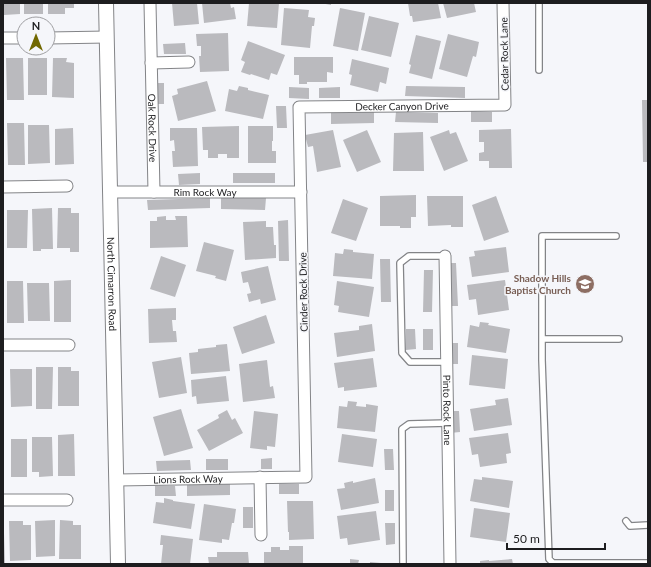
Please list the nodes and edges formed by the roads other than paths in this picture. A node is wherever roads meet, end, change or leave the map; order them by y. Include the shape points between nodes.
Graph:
1 (106, 3) edge
2 (150, 3) edge
3 (503, 3) edge
4 (539, 3) edge
5 (107, 37) junction
6 (3, 38) edge
7 (16, 38) edge
8 (56, 38) edge
9 (188, 62) dead end
10 (151, 63) junction
11 (539, 70) dead end
12 (505, 105) joint
13 (299, 107) joint
14 (67, 186) dead end
15 (3, 187) edge
16 (110, 192) junction
17 (154, 192) junction
18 (301, 192) junction
19 (616, 236) dead end
20 (445, 256) joint
21 (542, 339) junction
22 (619, 339) dead end
23 (69, 344) dead end
24 (3, 345) edge
25 (447, 362) junction
26 (448, 423) junction
27 (260, 477) junction
28 (306, 477) joint
29 (117, 480) junction
30 (3, 500) edge
31 (67, 500) dead end
32 (626, 521) dead end
33 (648, 525) edge
34 (261, 535) dead end
35 (648, 563) edge
36 (118, 564) edge
37 (403, 564) edge
38 (450, 564) edge

1 - 5 street, North Cimarron Road
2 - 10 street, Oak Rock Drive
3 - 12 street, Cedar Rock Lane
4 - 11 lane
5 - 8 street
5 - 16 street, North Cimarron Road
6 - 7 street
9 - 10 street
10 - 17 street, Oak Rock Drive
12 - 13 street, Decker Canyon Drive
13 - 18 street, Cinder Rock Drive
14 - 15 street
16 - 17 street, Rim Rock Way
16 - 29 street, North Cimarron Road
17 - 18 street, Rim Rock Way
18 - 28 street, Cinder Rock Drive
19 - 21 lane via 542,236
20 - 25 street, Pinto Rock Lane
20 - 25 lane via 409,256 400,262 402,353 410,362
21 - 22 lane
21 - 35 lane via 549,559 553,563
23 - 24 street
25 - 26 street, Pinto Rock Lane
26 - 37 lane via 409,424 402,429
26 - 38 street, Pinto Rock Lane
27 - 28 street, Lions Rock Way
27 - 29 street, Lions Rock Way
27 - 34 street
29 - 36 street, North Cimarron Road
30 - 31 street
32 - 33 lane via 630,526

